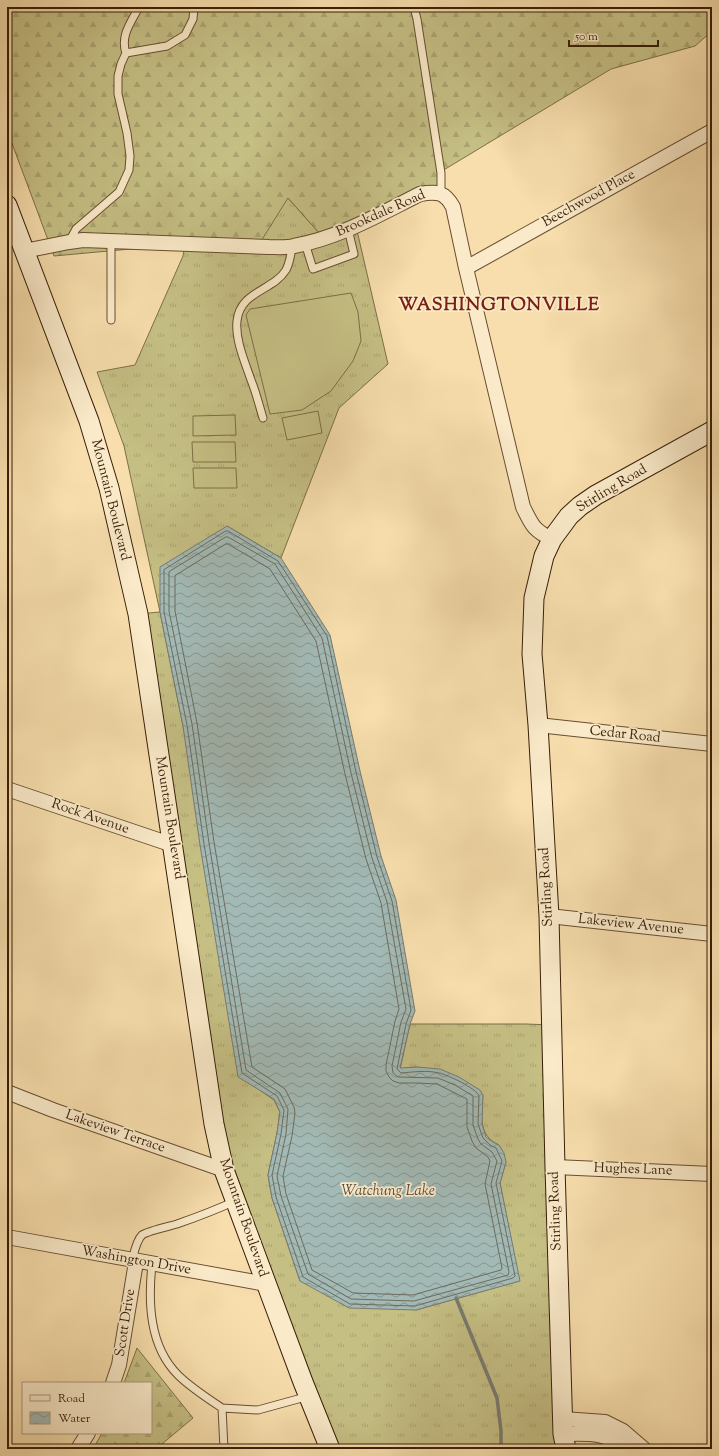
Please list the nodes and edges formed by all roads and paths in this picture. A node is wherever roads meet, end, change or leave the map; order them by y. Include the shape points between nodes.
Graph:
1 (139, 7) edge
2 (194, 7) edge
3 (414, 7) edge
4 (126, 53) junction
5 (712, 131) edge
6 (442, 194) junction
7 (7, 205) edge
8 (348, 229) junction
9 (111, 241) junction
10 (69, 242) junction
11 (299, 245) junction
12 (24, 252) junction
13 (466, 268) junction
14 (111, 320) dead end
15 (263, 418) dead end
16 (712, 431) edge
17 (552, 539) junction
18 (538, 725) junction
19 (712, 744) edge
20 (7, 789) edge
21 (173, 845) junction
22 (549, 916) junction
23 (712, 934) edge
24 (7, 1092) edge
25 (555, 1167) junction
26 (224, 1170) junction
27 (712, 1174) edge
28 (235, 1200) junction
29 (7, 1238) edge
30 (134, 1261) junction
31 (152, 1264) junction
32 (266, 1284) junction
33 (113, 1382) edge
34 (309, 1396) junction
35 (222, 1408) junction
36 (87, 1434) edge
37 (561, 1438) edge
38 (325, 1443) edge
39 (78, 1449) edge
40 (224, 1449) edge
41 (625, 1449) edge
42 (644, 1449) edge

1 - 4 lane via 125,34
2 - 4 lane via 193,19 185,35 167,46
3 - 6 lane via 441,173
4 - 10 lane via 121,64 118,94 127,133 129,170 119,192 76,229
5 - 13 street, Beechwood Place
6 - 8 street, Brookdale Road via 420,194
6 - 13 street, Brookdale Road via 449,199 453,208
7 - 12 street, Mountain Boulevard
8 - 11 street, Brookdale Road
8 - 11 lane via 354,254 313,269
9 - 10 street, Brookdale Road
9 - 11 street, Brookdale Road via 269,248
9 - 14 lane
10 - 12 street, Brookdale Road
11 - 15 lane via 285,271 278,279 250,296 238,316 238,338
12 - 21 street, Mountain Boulevard via 90,421 109,488 138,614
13 - 17 street, Brookdale Road via 523,507 534,528
16 - 17 street, Stirling Road via 591,499 569,516
17 - 18 street, Stirling Road via 542,561 534,598 532,654
18 - 19 street, Cedar Road
18 - 22 street, Stirling Road
20 - 21 street, Rock Avenue
21 - 26 street, Mountain Boulevard via 214,1124
22 - 23 street, Lakeview Avenue
22 - 25 street, Stirling Road
24 - 26 street, Lakeview Terrace
25 - 27 street, Hughes Lane
25 - 37 street, Stirling Road
26 - 28 street, Mountain Boulevard
28 - 30 lane via 217,1210 145,1234 137,1244
28 - 32 street, Mountain Boulevard
29 - 30 street, Washington Drive
30 - 31 street, Washington Drive
30 - 33 street, Scott Drive via 119,1365
31 - 32 street, Washington Drive
31 - 35 lane via 152,1318 159,1344 178,1374
32 - 34 street, Mountain Boulevard
34 - 35 lane via 258,1410
34 - 38 street, Mountain Boulevard
35 - 40 lane
36 - 39 street
37 - 41 street via 594,1434 604,1436
37 - 42 street via 605,1422 622,1431

